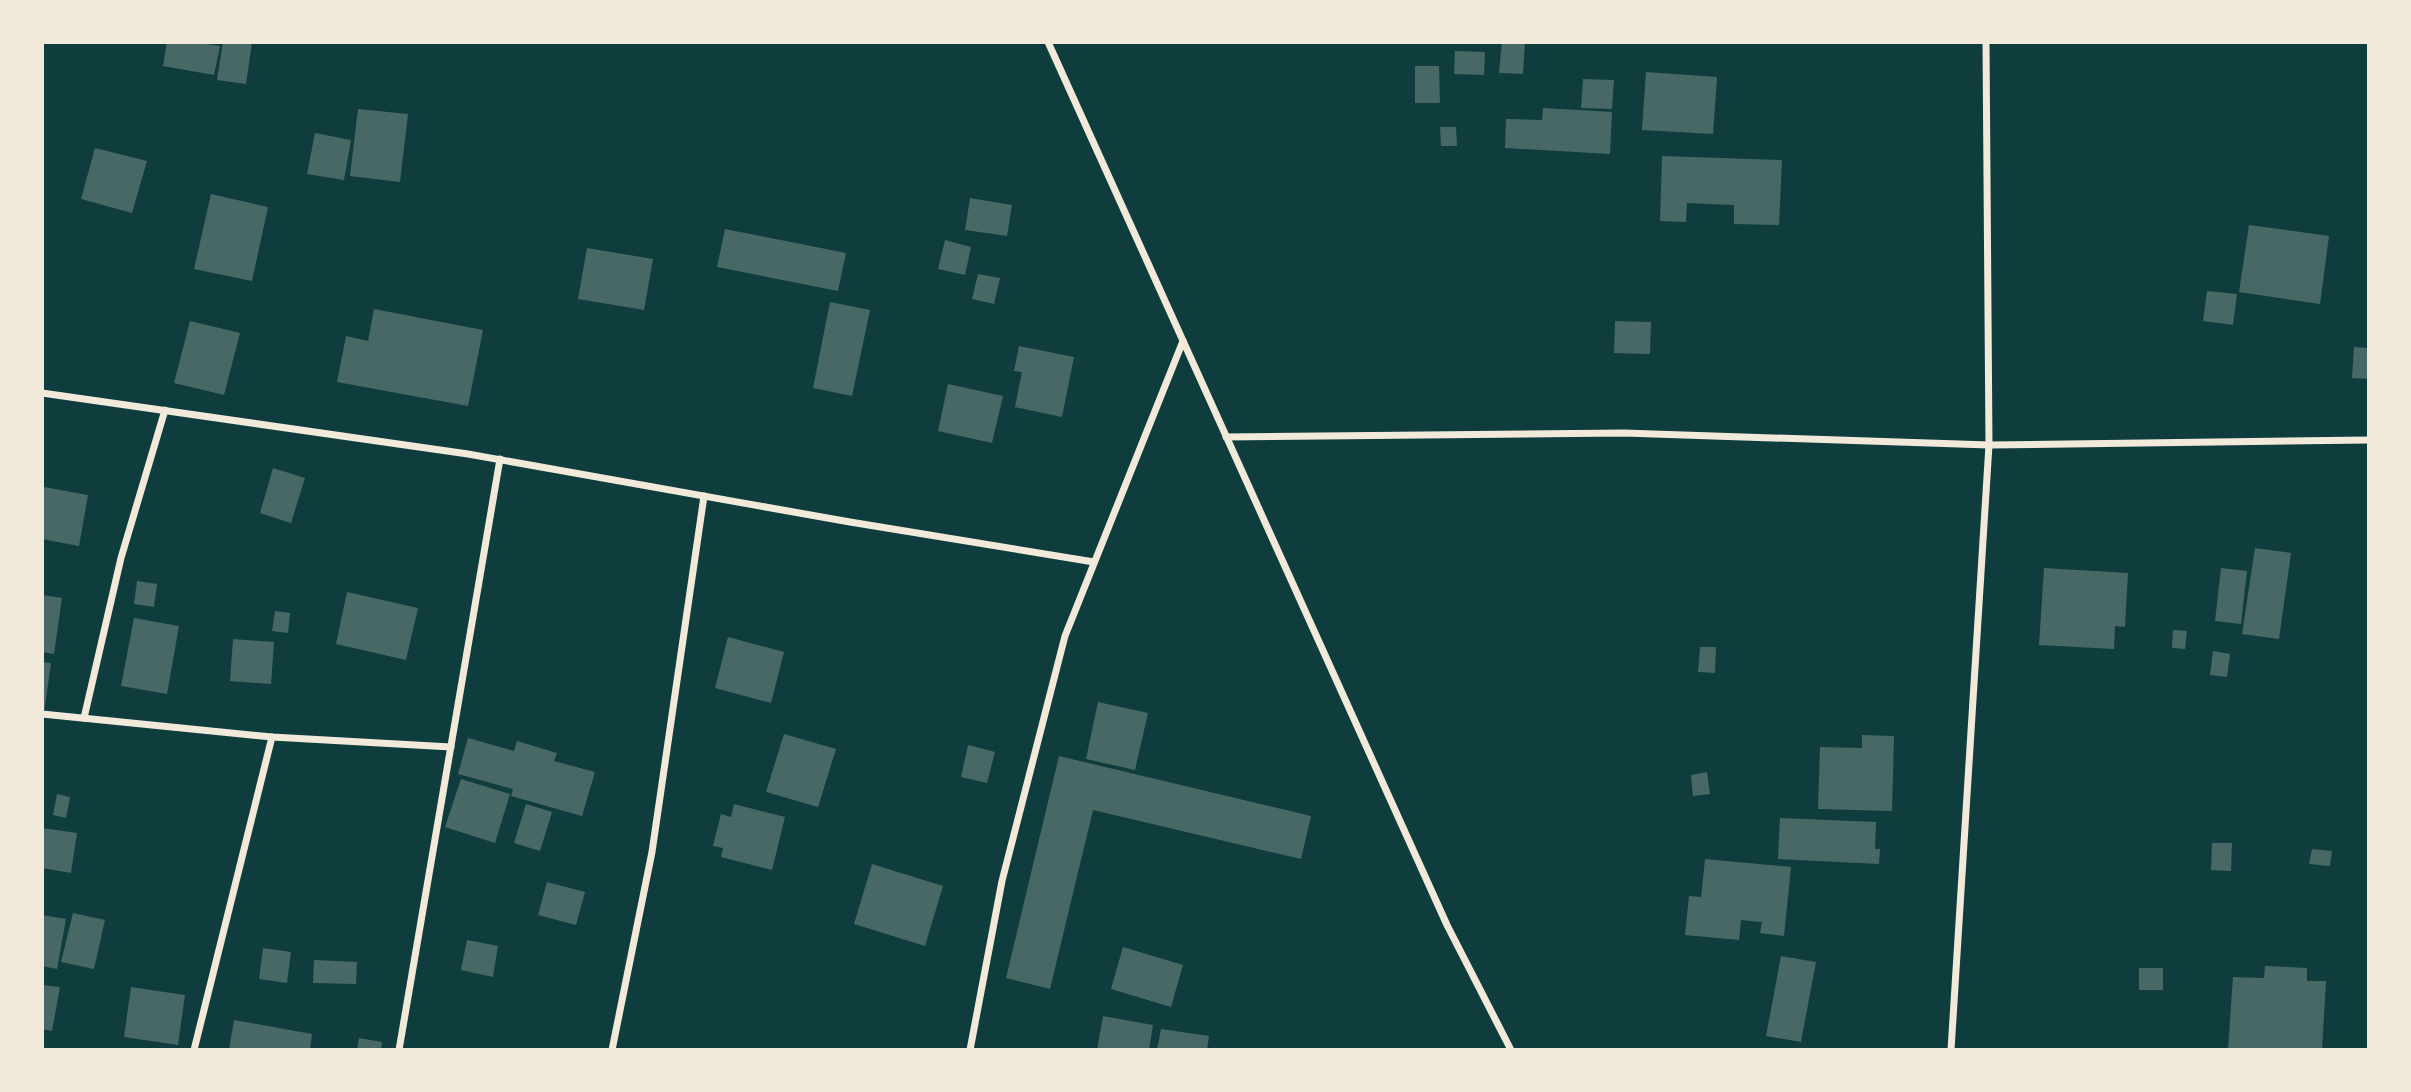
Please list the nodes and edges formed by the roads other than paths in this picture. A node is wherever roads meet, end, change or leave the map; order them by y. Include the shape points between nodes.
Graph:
1 (1048, 42) edge
2 (1986, 42) edge
3 (1183, 341) junction
4 (42, 393) edge
5 (165, 410) junction
6 (1226, 437) junction
7 (2369, 440) edge
8 (1989, 445) junction
9 (500, 459) junction
10 (704, 496) junction
11 (1094, 562) junction
12 (42, 714) edge
13 (83, 718) junction
14 (272, 737) junction
15 (451, 747) junction
16 (194, 1050) edge
17 (399, 1050) edge
18 (612, 1050) edge
19 (970, 1050) edge
20 (1511, 1050) edge
21 (1951, 1050) edge

1 - 3 street
2 - 8 street
3 - 6 street
3 - 11 street
4 - 5 street
5 - 9 street
5 - 13 street via 121,558
6 - 8 street via 1623,433
6 - 20 street via 1447,925
7 - 8 street
8 - 21 street
9 - 10 street
9 - 15 street
10 - 11 street
10 - 18 street via 652,852
11 - 19 street via 1065,636 1002,881
12 - 13 street
13 - 14 street
14 - 15 street
14 - 16 street
15 - 17 street

